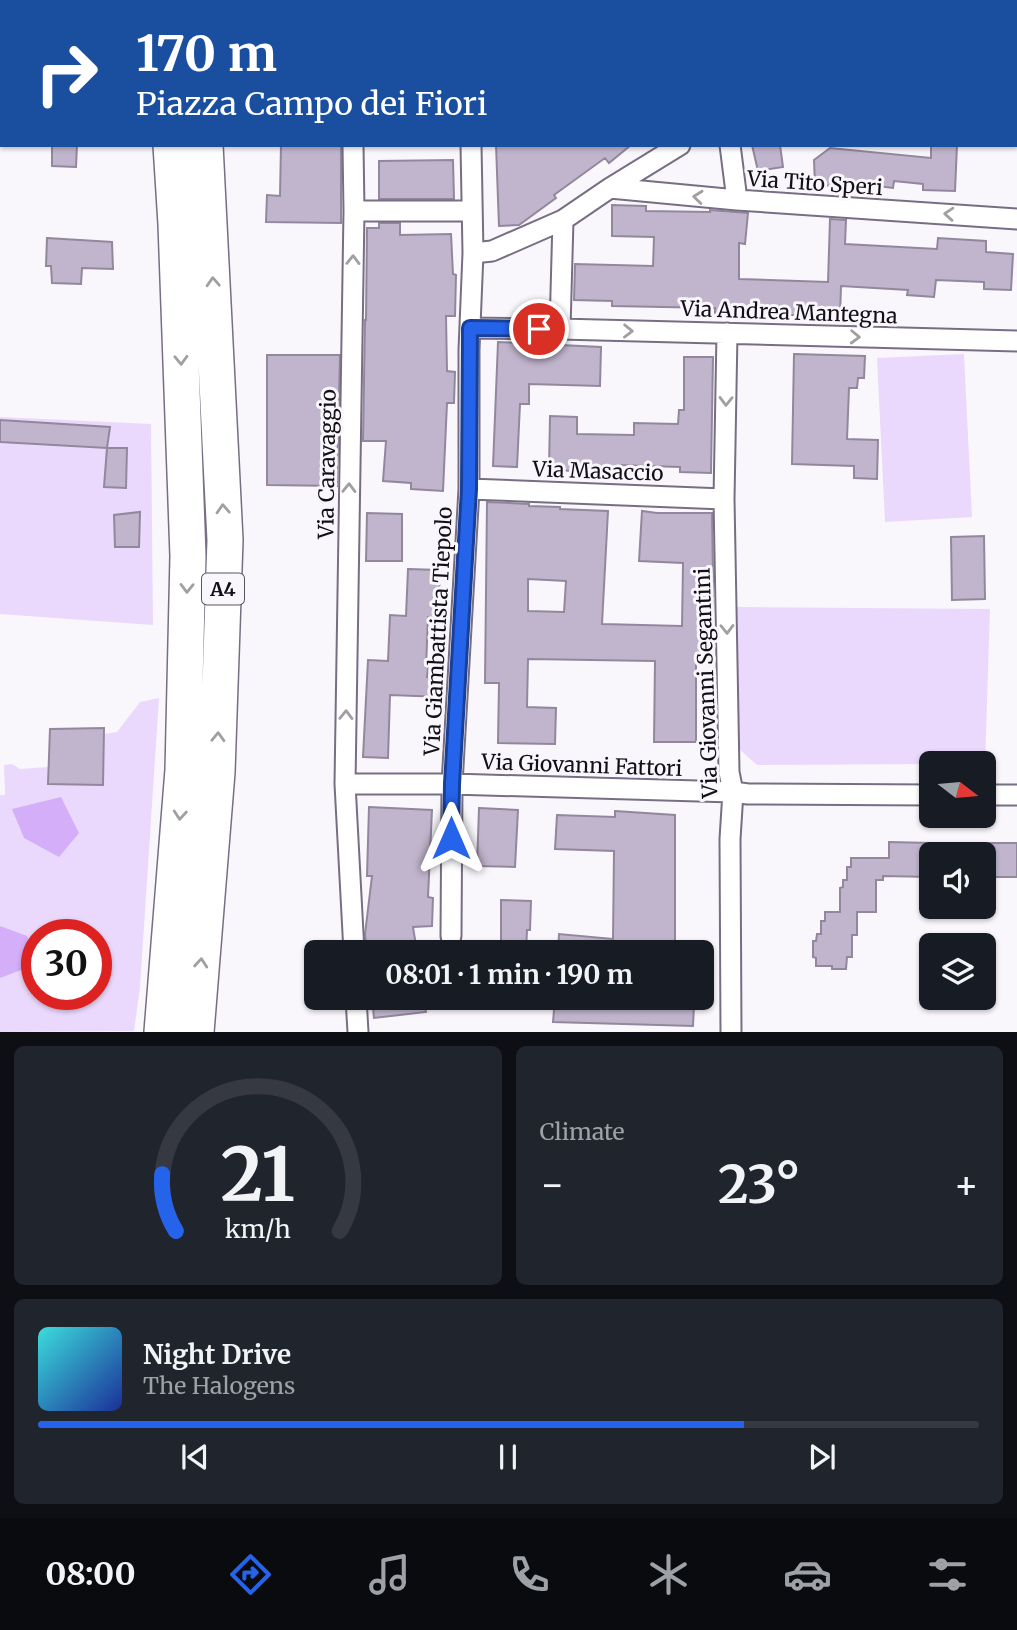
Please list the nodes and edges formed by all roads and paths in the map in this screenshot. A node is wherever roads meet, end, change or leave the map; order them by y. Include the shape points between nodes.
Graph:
1 (171, 147) edge
2 (205, 147) edge
3 (353, 147) edge
4 (471, 147) edge
5 (677, 147) edge
6 (730, 147) edge
7 (610, 188) junction
8 (737, 201) junction
9 (354, 211) junction
10 (472, 211) junction
11 (1017, 219) edge
12 (563, 220) junction
13 (473, 253) junction
14 (470, 328) junction
15 (559, 329) junction
16 (727, 333) junction
17 (1017, 341) edge
18 (469, 489) junction
19 (724, 499) junction
20 (345, 784) junction
21 (452, 784) junction
22 (733, 792) junction
23 (919, 795) edge
24 (996, 795) edge
25 (1017, 795) edge
26 (451, 936) dead end
27 (353, 940) edge
28 (357, 1010) edge
29 (162, 1031) edge
30 (196, 1031) edge
31 (358, 1031) edge
32 (731, 1031) edge

1 -> 29 highway, A4 via 188,556 183,770
30 -> 2 highway, A4 via 217,772 225,540
3 - 9 street, Via Caravaggio
4 - 10 street, Via Giambattista Tiepolo
5 - 7 street
6 - 8 street
8 -> 7 street, Via Tito Speri
7 - 12 street
11 -> 8 street, Via Tito Speri
9 - 10 street
20 -> 9 street, Via Caravaggio
10 - 13 street, Via Giambattista Tiepolo
12 - 13 street via 492,251
12 - 15 street
13 - 14 street, Via Giambattista Tiepolo
14 - 15 street, Via Andrea Mantegna
14 - 18 street, Via Giambattista Tiepolo
15 -> 16 street, Via Andrea Mantegna
16 -> 17 street, Via Andrea Mantegna
16 -> 19 street, Via Giovanni Segantini
18 - 19 street, Via Masaccio
18 - 21 street, Via Giambattista Tiepolo
19 -> 22 street, Via Giovanni Segantini
20 - 21 street, Via Giovanni Fattori
20 - 27 street, Via Caravaggio
21 - 22 street, Via Giovanni Fattori
21 - 26 street, Via Giambattista Tiepolo
22 - 23 street, Via Giovanni Fattori
22 - 32 street, Via Giovanni Segantini
24 - 25 street
28 - 31 street

